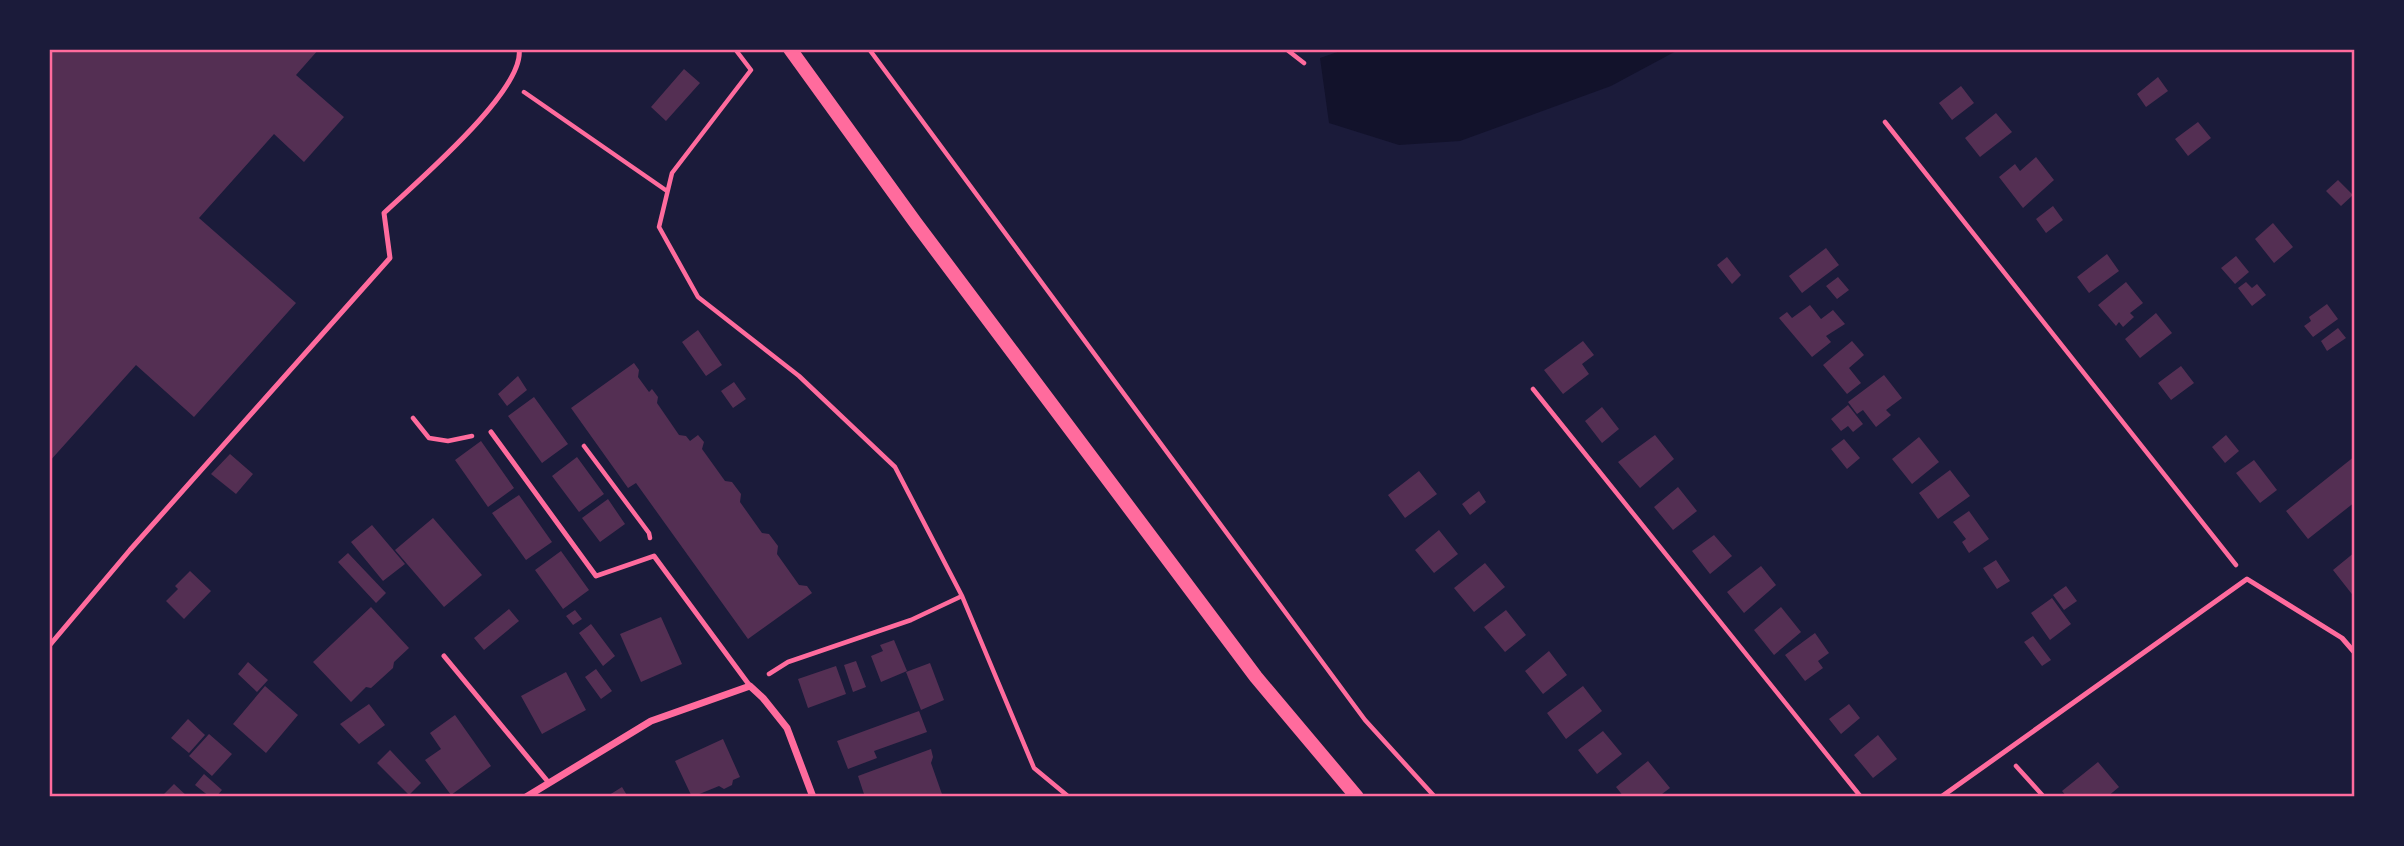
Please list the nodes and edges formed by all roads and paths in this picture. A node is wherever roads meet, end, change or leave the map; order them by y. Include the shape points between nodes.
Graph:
1 (519, 49) edge
2 (735, 49) edge
3 (790, 49) edge
4 (869, 49) edge
5 (1286, 49) edge
6 (1304, 64) dead end
7 (509, 82) junction
8 (1885, 122) dead end
9 (667, 191) junction
10 (1533, 389) dead end
11 (414, 418) dead end
12 (491, 432) joint
13 (584, 446) dead end
14 (654, 556) junction
15 (2247, 579) junction
16 (962, 596) junction
17 (49, 646) edge
18 (2355, 653) edge
19 (444, 656) dead end
20 (750, 686) junction
21 (2004, 752) junction
22 (549, 783) junction
23 (526, 797) edge
24 (813, 797) edge
25 (1069, 797) edge
26 (1357, 797) edge
27 (1435, 797) edge
28 (1861, 797) edge
29 (1941, 797) edge
30 (2044, 797) edge

1 - 7 lane via 521,56
2 - 9 path via 751,70 672,173
3 - 26 main road via 1188,588
4 - 27 path via 1365,720
5 - 6 path
7 - 9 path
7 - 17 lane via 482,119 384,213 390,258
8 - 15 path
9 - 16 path via 659,227 698,297 799,376 895,467
10 - 28 path
11 - 12 path via 429,438 449,441
12 - 14 lane via 596,576
13 - 14 path via 649,533
14 - 20 lane
15 - 18 lane via 2342,638
15 - 21 lane
16 - 20 path via 911,620 788,662
16 - 25 path via 1034,768
19 - 22 lane
20 - 22 street via 651,721
20 - 24 street via 787,728
21 - 29 lane
21 - 30 path
22 - 23 street

